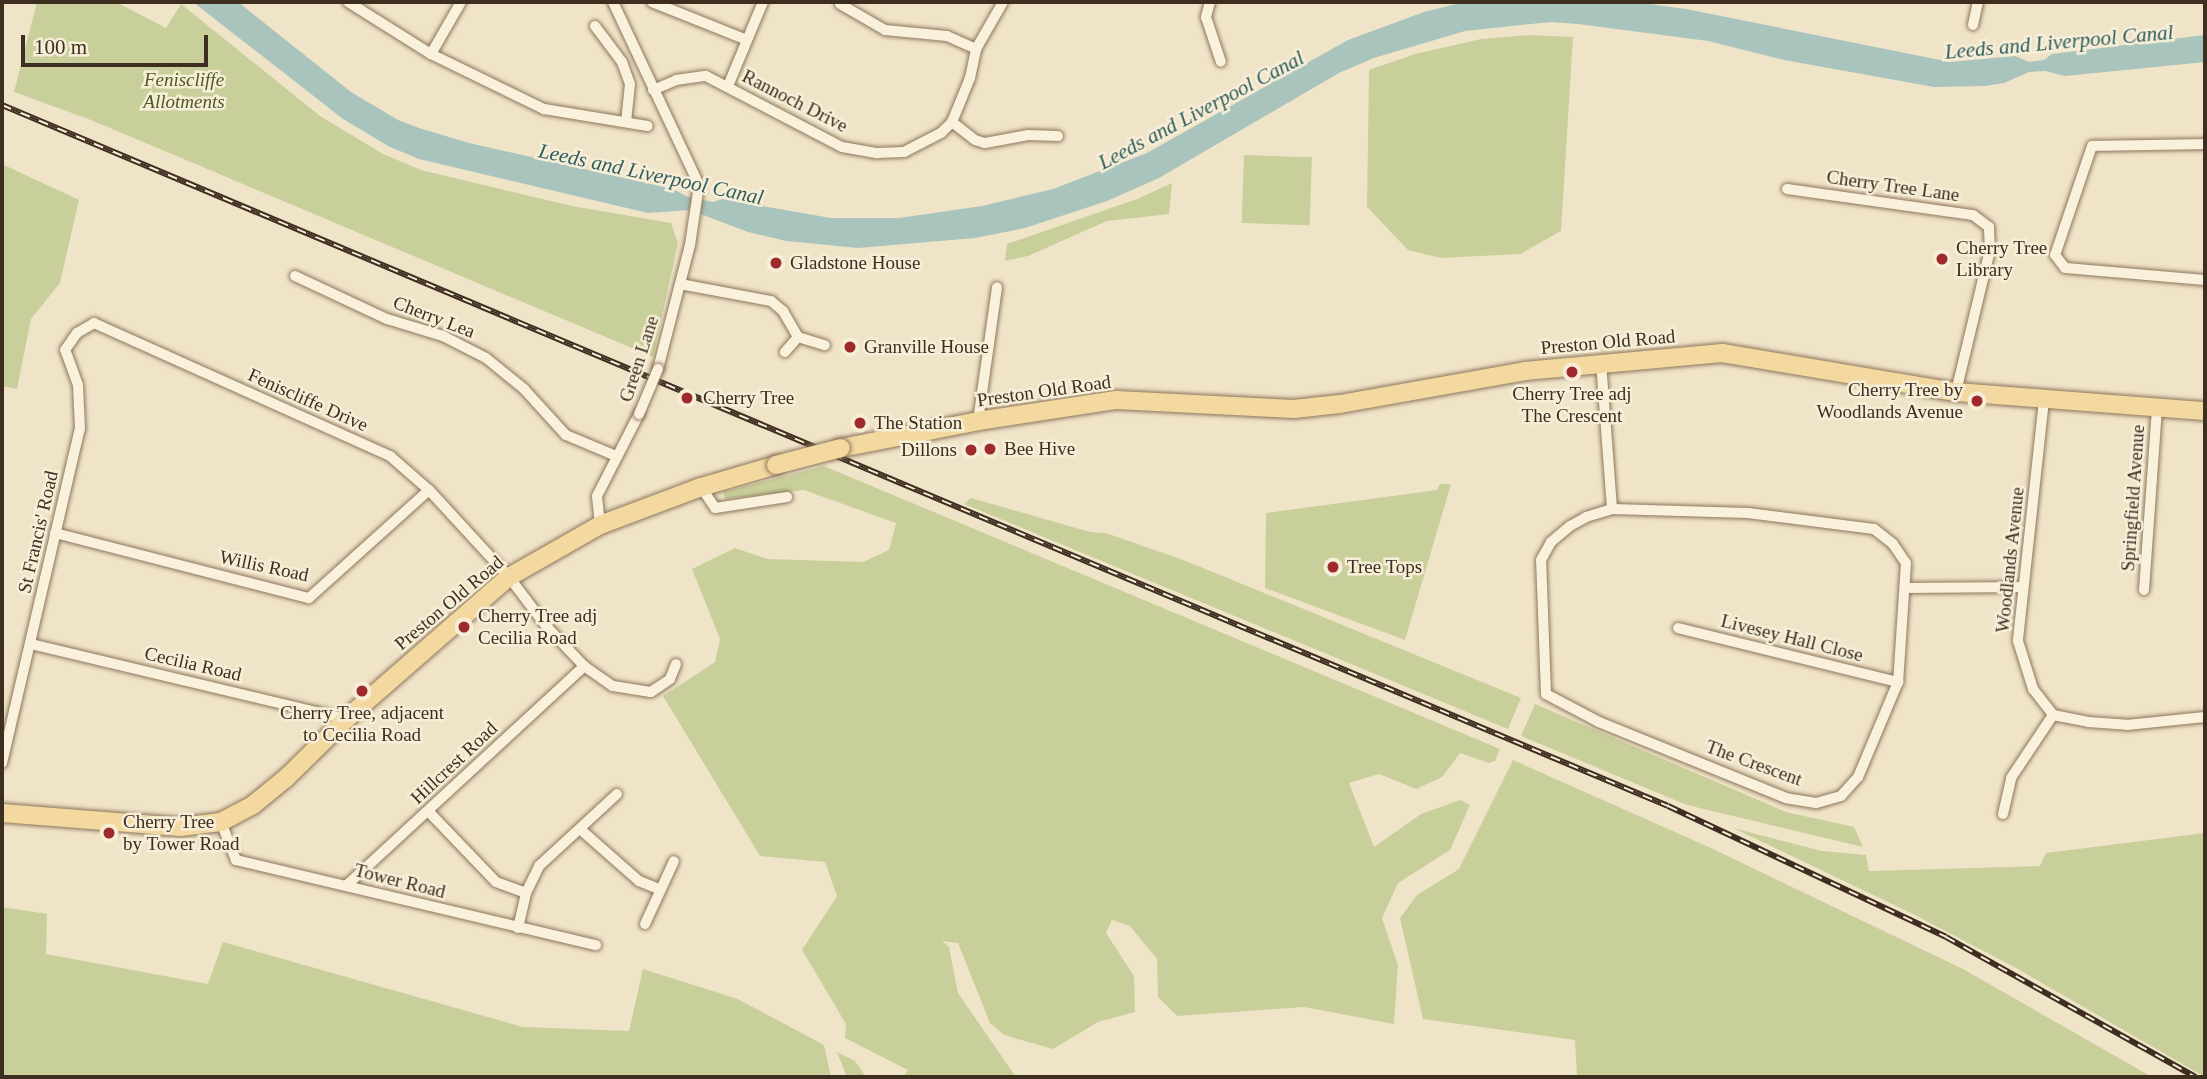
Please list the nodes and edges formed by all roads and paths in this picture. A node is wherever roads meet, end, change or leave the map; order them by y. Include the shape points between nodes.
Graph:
1 (348, 2) edge
2 (461, 2) edge
3 (613, 2) edge
4 (652, 2) edge
5 (763, 2) edge
6 (1003, 2) edge
7 (1210, 2) edge
8 (1978, 2) edge
9 (840, 4) dead end
10 (1973, 25) dead end
11 (595, 26) dead end
12 (747, 40) junction
13 (976, 49) junction
14 (431, 54) junction
15 (1221, 62) dead end
16 (728, 86) junction
17 (653, 90) junction
18 (626, 121) junction
19 (952, 122) junction
20 (648, 126) dead end
21 (1058, 136) dead end
22 (2205, 144) edge
23 (1787, 189) dead end
24 (295, 276) dead end
25 (2205, 280) edge
26 (680, 284) junction
27 (997, 287) dead end
28 (798, 337) junction
29 (825, 345) dead end
30 (65, 350) joint
31 (785, 352) dead end
32 (1601, 362) junction
33 (1956, 392) junction
34 (2044, 400) junction
35 (2157, 408) junction
36 (2205, 411) edge
37 (978, 421) junction
38 (616, 456) junction
39 (701, 487) junction
40 (429, 490) junction
41 (787, 497) dead end
42 (1612, 509) junction
43 (600, 525) junction
44 (55, 533) junction
45 (509, 577) junction
46 (2023, 587) junction
47 (1906, 588) junction
48 (2144, 590) dead end
49 (1678, 628) dead end
50 (31, 644) junction
51 (676, 664) dead end
52 (584, 666) junction
53 (1898, 682) junction
54 (2053, 715) junction
55 (2205, 717) edge
56 (346, 719) junction
57 (2, 763) edge
58 (617, 794) dead end
59 (428, 811) junction
60 (2, 813) edge
61 (2003, 814) dead end
62 (221, 822) junction
63 (580, 829) junction
64 (674, 861) dead end
65 (347, 886) junction
66 (659, 889) junction
67 (526, 893) junction
68 (645, 924) dead end
69 (519, 928) junction
70 (596, 945) dead end

1 - 14 street
2 - 14 street
3 - 17 street
4 - 12 street
5 - 12 street
6 - 13 street
7 - 15 street via 1206,16
8 - 10 street
9 - 13 street via 885,30 947,36
11 - 18 street via 622,62 630,84
12 - 16 street
13 - 19 street
14 - 18 street via 544,109
16 - 17 street, Rannoch Drive via 706,76 691,76
16 - 19 street, Rannoch Drive via 821,138 860,151 904,152
17 - 26 street, Green Lane via 699,185
18 - 20 street
19 - 21 street via 985,143 1028,135
22 - 25 street via 2092,146 2054,255 2065,268
23 - 33 street, Cherry Tree Lane via 1973,215 1989,227 1990,250
24 - 38 street, Cherry Lea via 486,358 524,389 566,435
26 - 28 street via 771,301 783,311
26 - 38 street, Green Lane, bridge via 658,369
27 - 37 street
28 - 29 street
28 - 31 street
30 - 40 street, Feniscliffe Drive via 77,333 94,323 390,456
30 - 44 street, St Francis' Road via 78,385 80,429
32 - 33 main road, Preston Old Road via 1722,353
32 - 37 main road, Preston Old Road via 1306,408 1116,400
32 - 42 street
33 - 34 main road, Preston Old Road
34 - 35 main road, Preston Old Road
34 - 46 street, Woodlands Avenue
35 - 36 main road, Preston Old Road
35 - 48 street, Springfield Avenue
37 - 39 main road, Preston Old Road, bridge via 842,449
38 - 43 street, Green Lane via 597,496
39 - 41 street via 715,508
39 - 43 main road, Preston Old Road
40 - 44 street, Willis Road via 309,597
40 - 45 street, Feniscliffe Drive
42 - 47 street, The Crescent via 1748,513 1874,529 1893,544 1906,564
42 - 53 street, The Crescent via 1570,526 1551,542 1541,560 1546,694 1599,722 1786,798 1816,803 1841,796 1858,777
43 - 45 main road, Preston Old Road
44 - 50 street, St Francis' Road
45 - 52 street, Feniscliffe Drive
45 - 56 main road, Preston Old Road
46 - 47 street
46 - 54 street, Woodlands Avenue via 2018,641 2033,690
47 - 53 street, The Crescent
49 - 53 street, Livesey Hall Close
50 - 56 street, Cecilia Road
50 - 57 street, St Francis' Road
51 - 52 street, Feniscliffe Drive via 660,689 647,693 613,686
52 - 59 street, Hillcrest Road
54 - 55 street via 2127,725
54 - 61 street via 2011,778
56 - 62 main road, Preston Old Road via 286,778 253,805
58 - 63 street
59 - 65 street, Hillcrest Road
59 - 67 street via 496,882
60 - 62 main road, Preston Old Road via 180,827
62 - 65 street, Tower Road via 236,860
63 - 66 street via 639,881
63 - 67 street via 539,866
64 - 66 street
65 - 69 street, Tower Road
66 - 68 street
67 - 69 street
69 - 70 street, Tower Road

